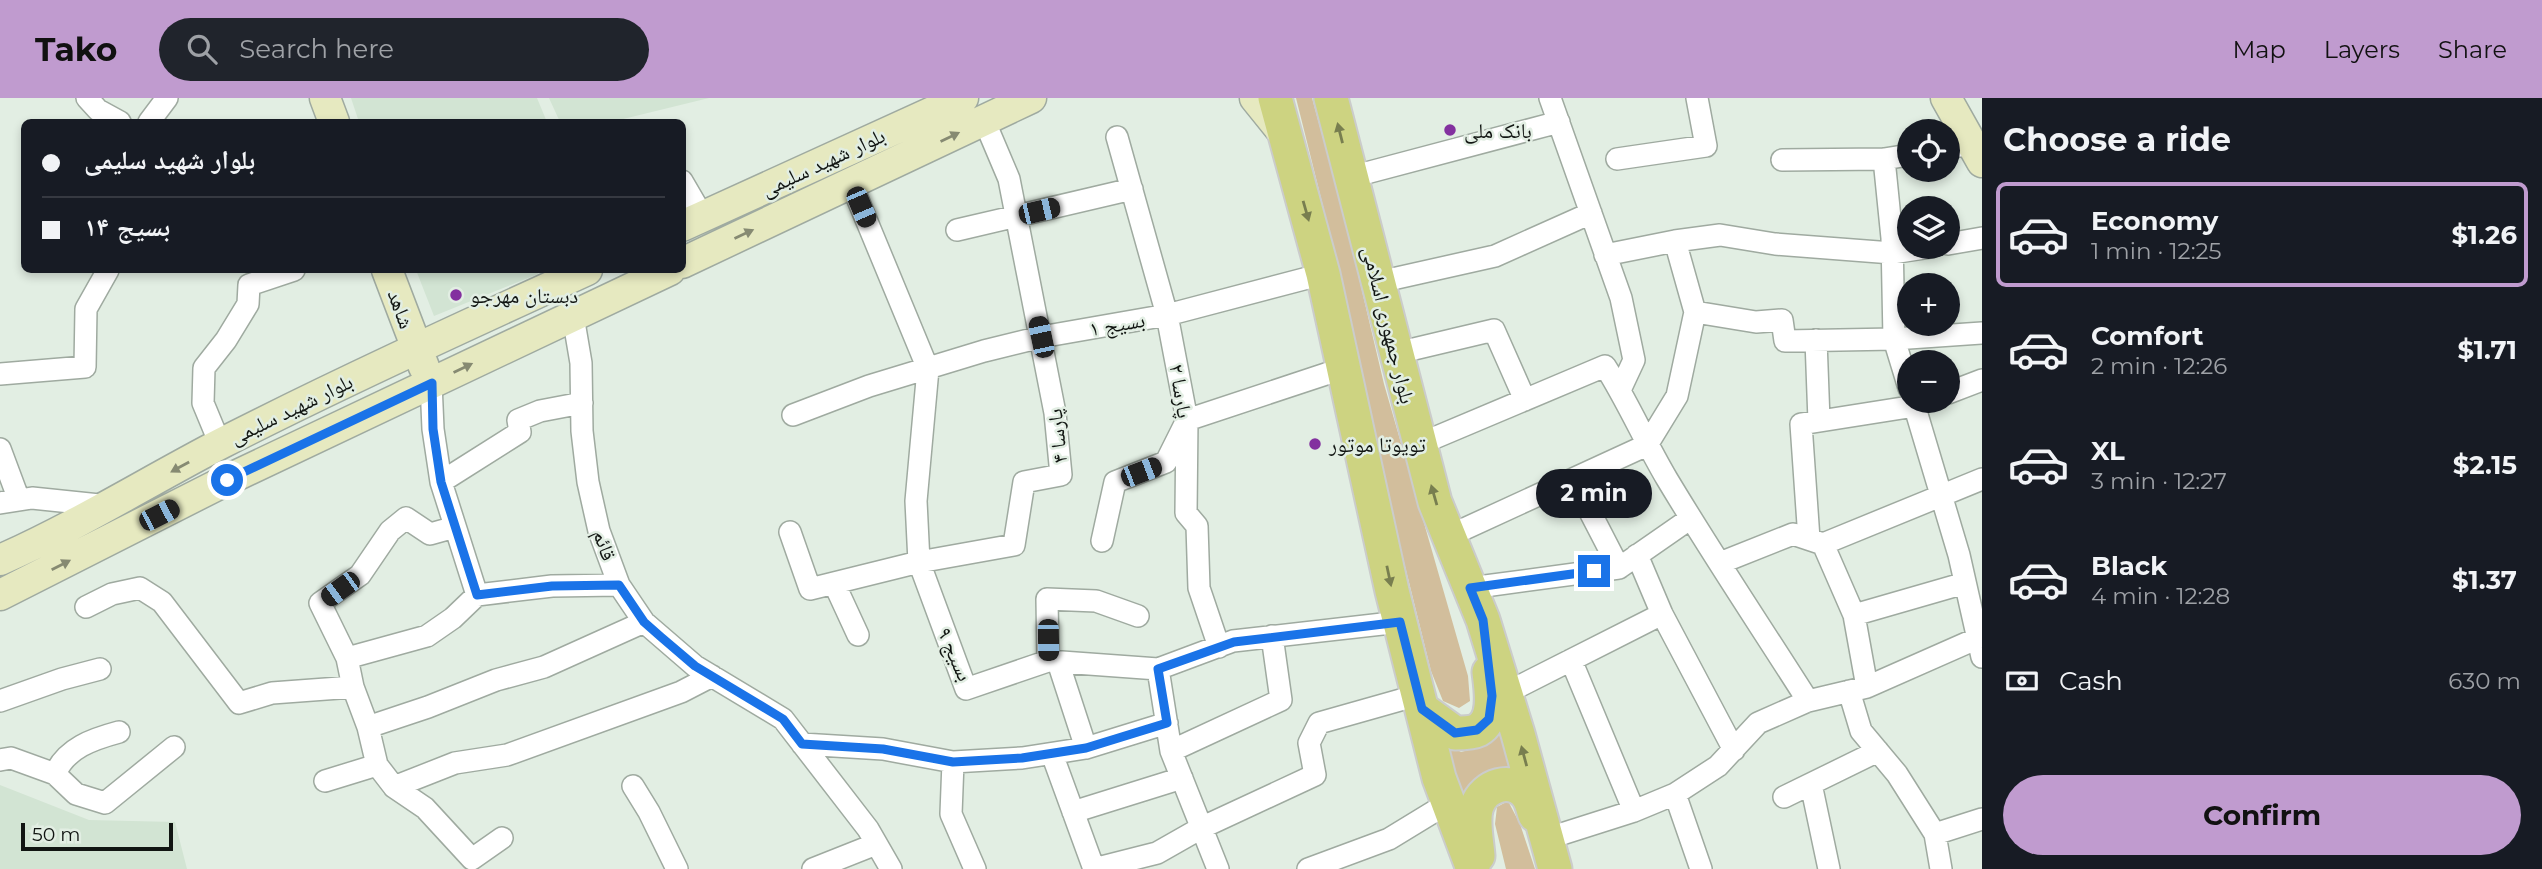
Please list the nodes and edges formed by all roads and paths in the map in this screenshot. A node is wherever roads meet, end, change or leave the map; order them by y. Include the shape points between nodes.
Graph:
1 (87, 98) edge
2 (167, 98) edge
3 (325, 98) edge
4 (962, 98) edge
5 (1031, 98) edge
6 (1255, 98) edge
7 (1275, 98) edge
8 (1331, 98) edge
9 (1550, 98) edge
10 (1697, 98) edge
11 (1947, 98) edge
12 (114, 119) edge
13 (151, 119) edge
14 (333, 119) edge
15 (984, 120) junction
16 (1559, 122) junction
17 (1284, 134) junction
18 (1117, 137) dead end
19 (1968, 152) edge
20 (1897, 157) edge
21 (1617, 159) dead end
22 (1884, 159) junction
23 (1782, 160) dead end
24 (1351, 177) junction
25 (851, 183) junction
26 (1132, 190) junction
27 (686, 196) edge
28 (1591, 213) junction
29 (1016, 216) junction
30 (693, 221) edge
31 (957, 230) dead end
32 (1982, 238) edge
33 (1675, 241) junction
34 (1960, 242) edge
35 (1897, 252) edge
36 (1892, 253) junction
37 (1605, 254) junction
38 (686, 261) edge
39 (106, 273) edge
40 (274, 273) edge
41 (388, 273) edge
42 (572, 273) edge
43 (664, 273) edge
44 (1323, 274) junction
45 (249, 277) edge
46 (547, 278) edge
47 (1379, 282) junction
48 (1695, 312) junction
49 (1167, 314) junction
50 (573, 316) junction
51 (1982, 333) edge
52 (1041, 337) junction
53 (1894, 339) junction
54 (1816, 340) junction
55 (416, 349) junction
56 (1898, 350) edge
57 (1397, 353) junction
58 (1344, 368) junction
59 (928, 369) junction
60 (0, 374) edge
61 (1982, 380) edge
62 (432, 383) junction
63 (1960, 388) edge
64 (1620, 390) junction
65 (1525, 400) junction
66 (582, 403) junction
67 (1897, 403) edge
68 (1920, 413) edge
69 (793, 415) dead end
70 (1187, 420) junction
71 (1819, 421) junction
72 (220, 444) junction
73 (1420, 444) junction
74 (1647, 445) junction
75 (0, 449) edge
76 (1573, 479) junction
77 (1982, 479) edge
78 (441, 482) junction
79 (1942, 496) junction
80 (9, 502) edge
81 (110, 506) junction
82 (1691, 518) junction
83 (455, 527) junction
84 (790, 532) dead end
85 (1449, 536) junction
86 (1102, 541) dead end
87 (1816, 541) junction
88 (1637, 555) junction
89 (1, 558) edge
90 (919, 562) junction
91 (1720, 563) junction
92 (1619, 568) junction
93 (834, 583) junction
94 (1965, 583) junction
95 (619, 585) junction
96 (1470, 588) junction
97 (477, 595) junction
98 (0, 596) edge
99 (86, 607) dead end
100 (1662, 614) junction
101 (1854, 615) junction
102 (1138, 616) dead end
103 (1483, 620) junction
104 (644, 622) junction
105 (1400, 622) junction
106 (858, 635) dead end
107 (1272, 636) junction
108 (1219, 647) junction
109 (1980, 648) edge
110 (346, 658) junction
111 (1571, 660) junction
112 (1053, 662) junction
113 (100, 669) dead end
114 (1158, 669) junction
115 (712, 676) junction
116 (353, 687) junction
117 (1858, 689) junction
118 (1506, 693) junction
119 (0, 701) edge
120 (1808, 701) junction
121 (1420, 702) junction
122 (1167, 723) junction
123 (368, 727) junction
124 (119, 732) dead end
125 (802, 744) junction
126 (174, 747) dead end
127 (1086, 748) junction
128 (1734, 750) junction
129 (1171, 751) junction
130 (1878, 751) junction
131 (1052, 754) junction
132 (0, 760) edge
133 (953, 762) junction
134 (377, 765) junction
135 (54, 774) junction
136 (1182, 778) junction
137 (325, 781) dead end
138 (1811, 784) junction
139 (633, 786) dead end
140 (394, 787) junction
141 (1675, 794) junction
142 (1784, 797) dead end
143 (1448, 803) junction
144 (1073, 811) junction
145 (1634, 811) junction
146 (1982, 819) edge
147 (1201, 828) junction
148 (1935, 834) junction
149 (502, 838) dead end
150 (876, 844) junction
151 (1550, 850) edge
152 (1320, 867) edge
153 (677, 869) edge
154 (813, 869) edge
155 (891, 869) edge
156 (975, 869) edge
157 (1094, 869) edge
158 (1218, 869) edge
159 (1473, 869) edge
160 (1479, 869) edge
161 (1702, 869) edge
162 (1829, 869) edge
163 (1941, 869) edge

1 - 12 street
2 - 13 street
3 - 14 main road
4 - 30 main road, بلوار شهید سلیمی
5 - 15 main road, بلوار شهید سلیمی
6 - 17 main road
7 - 17 main road
24 -> 8 main road, بلوار جمهوری اسلامی
9 - 16 street
10 - 21 street via 1706,146
11 - 19 main road
25 -> 15 main road, بلوار شهید سلیمی
15 - 29 street, پارسا ۴ via 1009,179
16 - 24 street
16 - 28 street
17 -> 44 main road
18 - 26 street, پارسا ۲
20 - 22 street
22 - 23 street
22 - 36 street
24 - 47 main road, بلوار جمهوری اسلامی
38 -> 25 main road, بلوار شهید سلیمی
25 - 59 street
26 - 29 street
26 - 49 street, پارسا ۲
27 - 30 street
28 - 37 street
28 - 47 street via 1495,256
29 - 31 street
29 - 52 street, پارسا ۴
32 - 34 street
33 - 36 street via 1720,235
33 - 37 street
33 - 48 street
35 - 36 street
36 - 53 street
37 - 64 street via 1621,298 1634,360
39 - 60 street via 86,309 85,367
40 - 45 street
41 - 55 main road, شاهد
42 - 46 main road, بلوار شهید سلیمی
43 - 50 main road, بلوار شهید سلیمی
44 - 49 street, بسیج ۱
44 - 58 main road
45 - 72 street via 248,304 204,368 203,402
46 - 55 main road, بلوار شهید سلیمی
47 - 57 main road, بلوار جمهوری اسلامی
48 - 54 street via 1756,323 1782,320 1785,341
48 - 74 street via 1677,396
49 - 52 street, بسیج ۱
49 - 70 street, پارسا ۲
62 -> 50 main road, بلوار شهید سلیمی
50 - 66 street, قائم
51 - 53 street
52 - 59 street, بسیج ۱
52 - 90 street, پارسا ۴ via 1061,475 1024,482 1014,545
53 - 54 street
53 - 56 street
54 - 71 street
55 - 62 main road, شاهد
55 - 72 main road, بلوار شهید سلیمی
57 - 65 street via 1494,330
57 - 73 main road, بلوار جمهوری اسلامی
58 - 70 street
58 -> 105 main road
59 - 69 street, بسیج ۱
59 - 90 street via 916,501
61 - 63 street
62 - 78 street
98 -> 62 main road, بلوار شهید سلیمی via 227,480
64 - 65 street via 1605,366
64 - 74 street
65 - 73 street
66 - 78 street via 518,420 520,432
66 - 95 street, قائم via 588,482 599,531
67 - 71 street
68 - 79 street
70 - 86 street via 1166,462 1115,482
70 - 108 street, پارسا ۲ via 1186,513 1197,526 1199,588
71 - 87 street via 1801,424
72 -> 81 main road, بلوار شهید سلیمی
85 -> 73 main road, بلوار جمهوری اسلامی
74 - 76 street
74 - 82 street
75 - 80 street
76 - 85 street
76 - 92 street
77 - 79 street
78 - 83 street
79 - 87 street
79 - 94 street
80 - 81 street via 32,498
81 - 89 main road, بلوار شهید سلیمی
82 - 88 street
82 - 91 street
83 - 97 street
83 - 110 street via 430,534 406,518 390,531 360,575 320,604
84 - 93 street, پارسا ۴ via 810,590
85 - 96 main road, بلوار جمهوری اسلامی
87 - 91 street via 1793,534
87 - 101 street
88 - 92 street
88 - 100 street
90 - 93 street, پارسا ۴
90 - 112 street, بسیج ۹ via 966,689
91 - 120 street
92 - 96 street
93 - 106 street
94 - 101 street
94 - 109 street
95 - 97 street via 552,586
95 - 104 street, قائم
96 - 103 main road, بلوار جمهوری اسلامی
97 - 110 street via 428,636
99 - 116 street via 112,594 140,588 162,602 239,703 272,693
100 - 111 street
100 - 128 street
101 - 117 street
102 - 112 street via 1096,601 1047,599
103 - 118 main road, بلوار جمهوری اسلامی
103 - 121 main road via 1492,696 1489,719 1477,730 1455,733
104 - 115 street, قائم
104 - 123 street via 544,667
105 - 107 street, بسیج ۹
105 - 121 main road
107 - 108 street, بسیج ۹
107 - 129 street via 1281,700
108 - 114 street, بسیج ۹
109 - 117 street
110 - 116 street
111 - 118 street
111 - 145 street
112 - 114 street, بسیج ۹
112 - 127 street
113 - 119 street
114 - 122 street
115 - 125 street, قائم via 783,719
115 - 140 street via 681,692 507,755 455,763
116 - 123 street
117 - 120 street
117 - 130 street via 1861,731
151 -> 118 main road, بلوار جمهوری اسلامی
120 - 128 street via 1758,723
121 - 143 main road
121 - 147 street via 1319,723 1310,743 1315,775
122 - 127 street
122 - 129 street
123 - 134 street
124 - 135 street via 85,742
125 - 133 street via 883,749
125 - 150 street, قائم
126 - 135 street via 105,803 76,794
127 - 131 street
128 - 141 street
129 - 136 street
130 - 138 street
130 - 148 street
131 - 133 street
131 - 144 street
132 - 135 street via 10,758
133 - 156 street via 951,814
134 - 137 street
134 - 140 street
136 - 144 street
136 - 147 street
138 - 142 street
138 - 162 street
139 - 153 street
140 - 149 street via 425,808 472,859
141 - 145 street
141 - 161 street
143 - 152 street via 1389,839
143 - 159 main road
144 - 157 street
145 - 151 street
146 - 148 street
147 - 157 street via 1157,853
147 - 158 street
148 - 163 street
150 - 154 street
150 - 155 street, قائم
151 - 160 main road via 1527,795 1499,785 1488,789 1476,808

